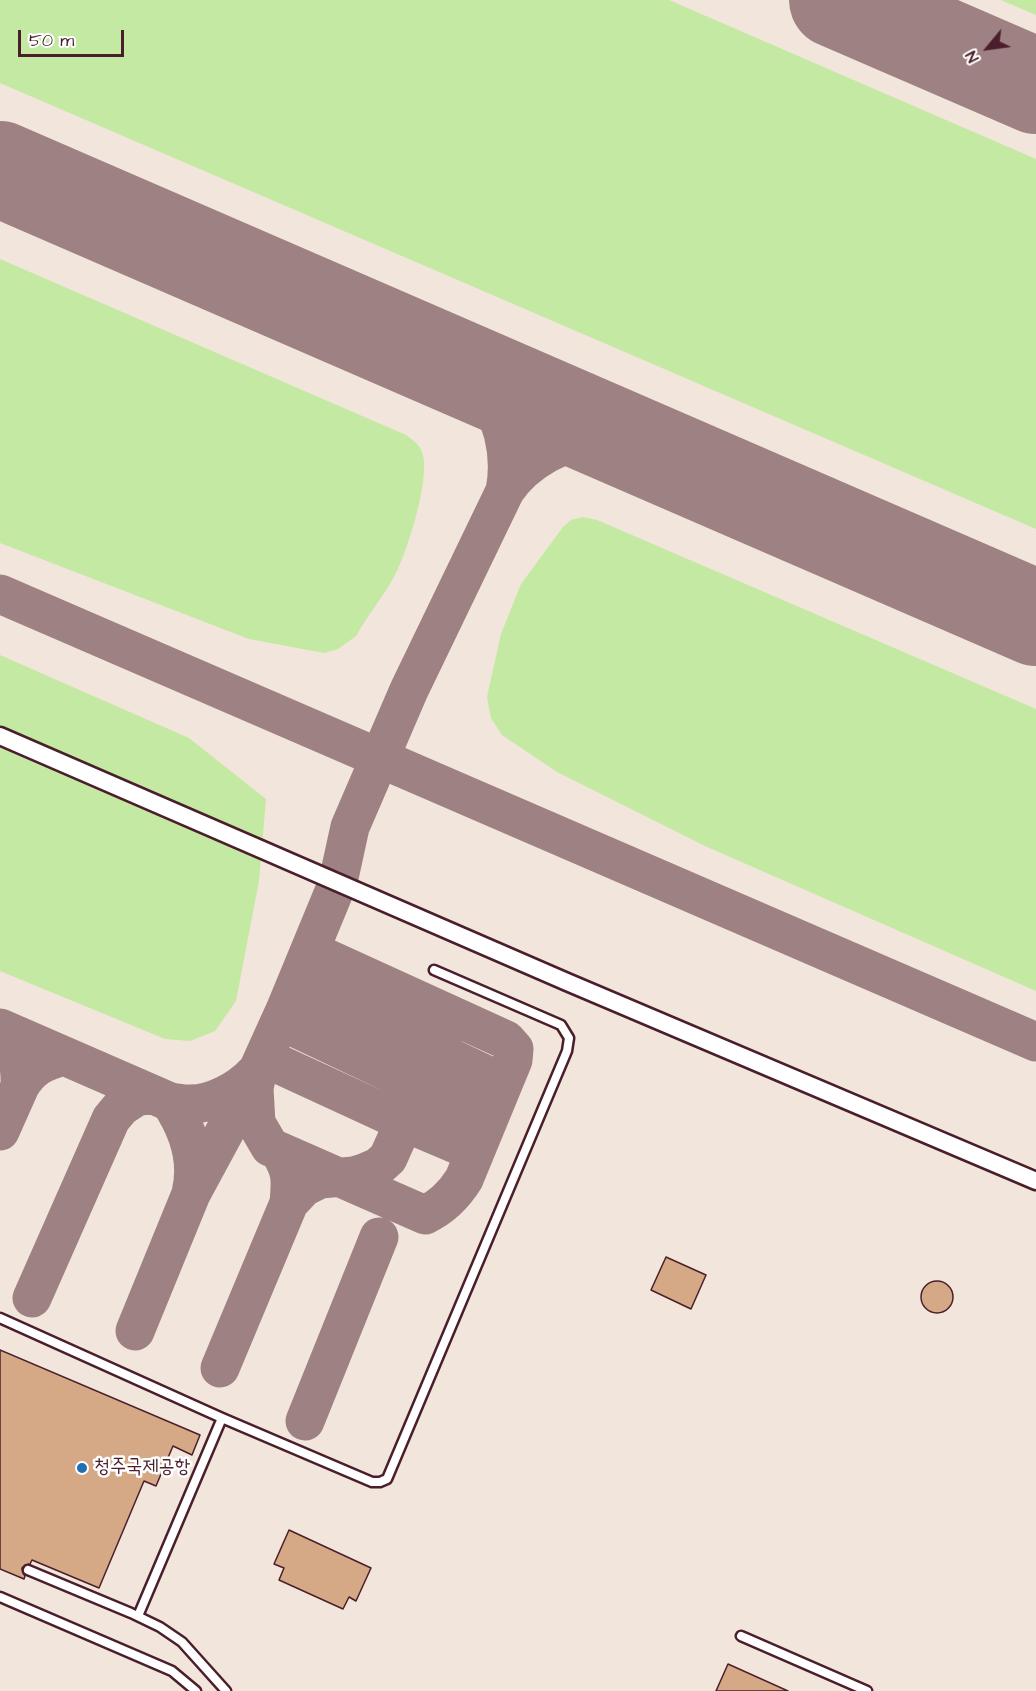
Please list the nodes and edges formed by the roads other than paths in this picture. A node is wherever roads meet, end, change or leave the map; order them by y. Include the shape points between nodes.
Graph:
1 (0, 736) edge
2 (434, 970) dead end
3 (1036, 1181) edge
4 (0, 1318) edge
5 (222, 1418) junction
6 (28, 1570) dead end
7 (0, 1597) edge
8 (138, 1616) junction
9 (741, 1636) dead end
10 (196, 1691) edge
11 (226, 1691) edge
12 (867, 1691) edge

1 - 3 street
2 - 5 lane via 561,1026 569,1038 567,1051 387,1479 372,1482
4 - 5 lane
5 - 8 lane
6 - 8 lane
7 - 10 lane via 171,1671
8 - 11 lane via 182,1642
9 - 12 lane

